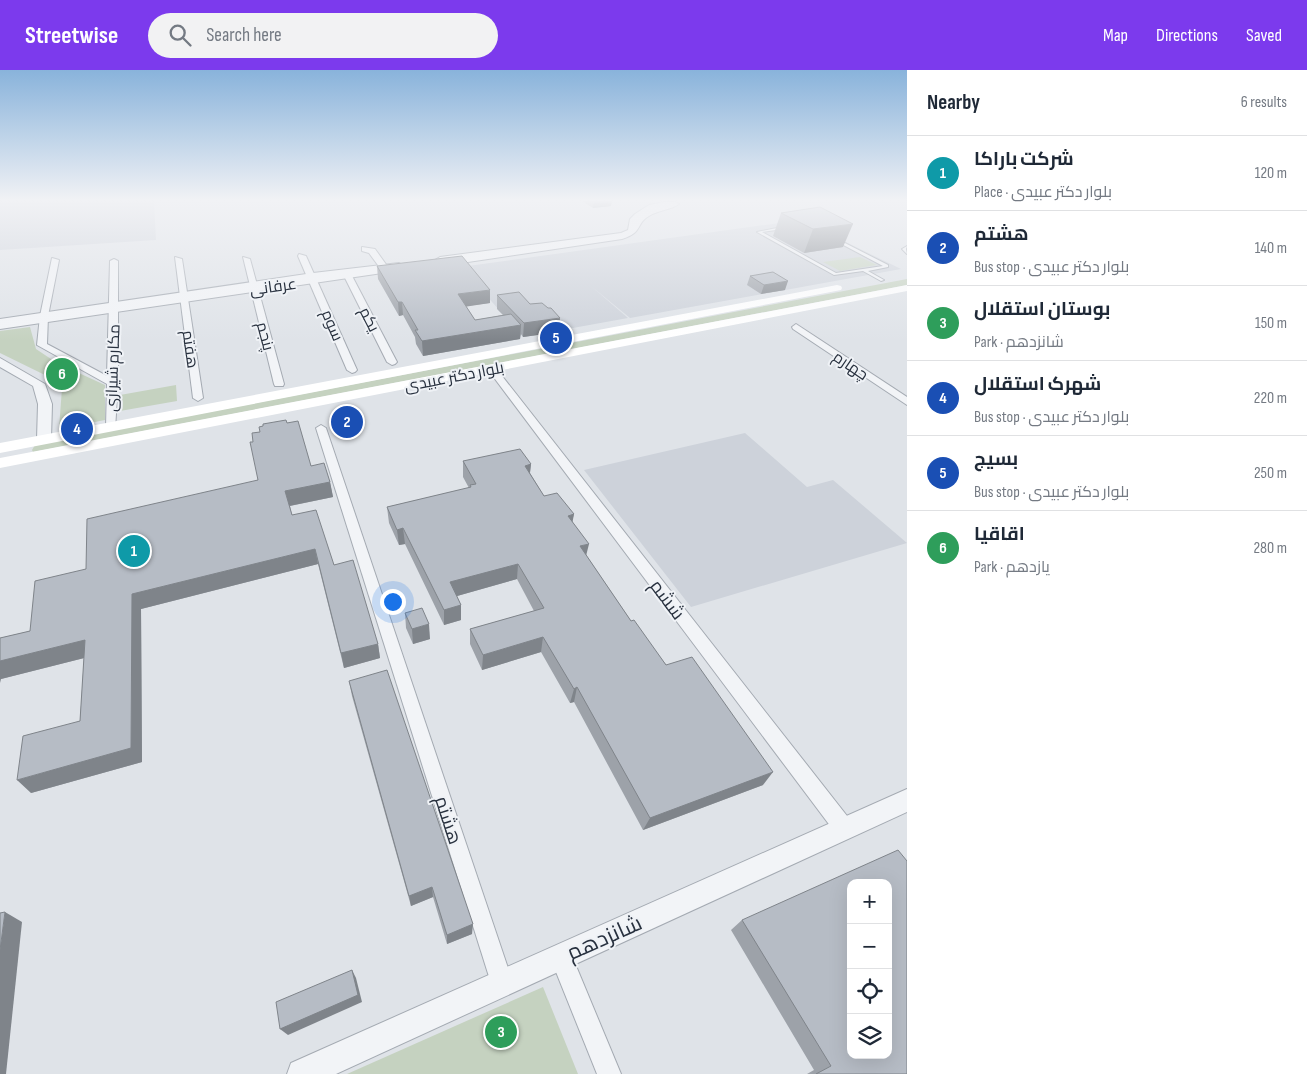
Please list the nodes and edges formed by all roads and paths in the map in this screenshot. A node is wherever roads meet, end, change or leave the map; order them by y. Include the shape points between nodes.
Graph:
1 (534, 248) edge
2 (540, 248) edge
3 (788, 248) edge
4 (852, 248) edge
5 (366, 249) dead end
6 (302, 256) dead end
7 (178, 259) dead end
8 (246, 259) dead end
9 (55, 260) dead end
10 (114, 261) dead end
11 (430, 263) joint
12 (411, 265) edge
13 (384, 268) junction
14 (864, 270) junction
15 (348, 274) junction
16 (907, 275) edge
17 (313, 278) junction
18 (882, 280) junction
19 (253, 287) junction
20 (907, 288) edge
21 (184, 297) junction
22 (114, 307) junction
23 (44, 318) junction
24 (0, 322) edge
25 (0, 326) edge
26 (796, 327) dead end
27 (0, 362) edge
28 (392, 362) dead end
29 (492, 369) junction
30 (352, 370) dead end
31 (112, 383) junction
32 (279, 384) dead end
33 (198, 398) dead end
34 (907, 402) edge
35 (111, 426) junction
36 (321, 428) dead end
37 (44, 439) junction
38 (1, 457) edge
39 (907, 800) edge
40 (844, 828) junction
41 (561, 957) junction
42 (502, 984) junction
43 (302, 1074) edge
44 (609, 1074) edge

1 - 11 street
2 - 11 street
3 - 14 lane via 835,274
4 - 14 lane via 887,266
5 - 13 street via 372,251
6 - 17 street
7 - 21 street
8 - 19 street
9 - 23 street
10 - 22 street, مکارم شیرازی
12 - 13 street, عرفانی
13 - 15 street, عرفانی
14 - 18 lane
15 - 17 street, عرفانی
15 - 28 street, یکم
16 - 18 main road, بلوار دکتر عبیدی
17 - 19 street, عرفانی
17 - 30 street, سوم
18 - 35 main road, بلوار دکتر عبیدی
19 - 21 street, عرفانی
19 - 32 street, پنجم
20 - 29 main road, بلوار دکتر عبیدی
21 - 22 street, عرفانی
21 - 33 street, هفتم
22 - 23 street, عرفانی
22 - 31 street, مکارم شیرازی
23 - 24 street, عرفانی
23 - 25 street, عرفانی
23 - 31 street via 42,345
26 - 34 street, چهارم
27 - 37 street via 39,384 45,404
29 - 38 main road, بلوار دکتر عبیدی
29 - 40 street, ششم
31 - 35 street, مکارم شیرازی
35 - 37 main road, بلوار دکتر عبیدی
36 - 42 street, هشتم
37 - 38 main road, بلوار دکتر عبیدی
39 - 40 street, شانزدهم
40 - 41 street, شانزدهم
41 - 42 street, شانزدهم
41 - 44 street
42 - 43 street, شانزدهم

